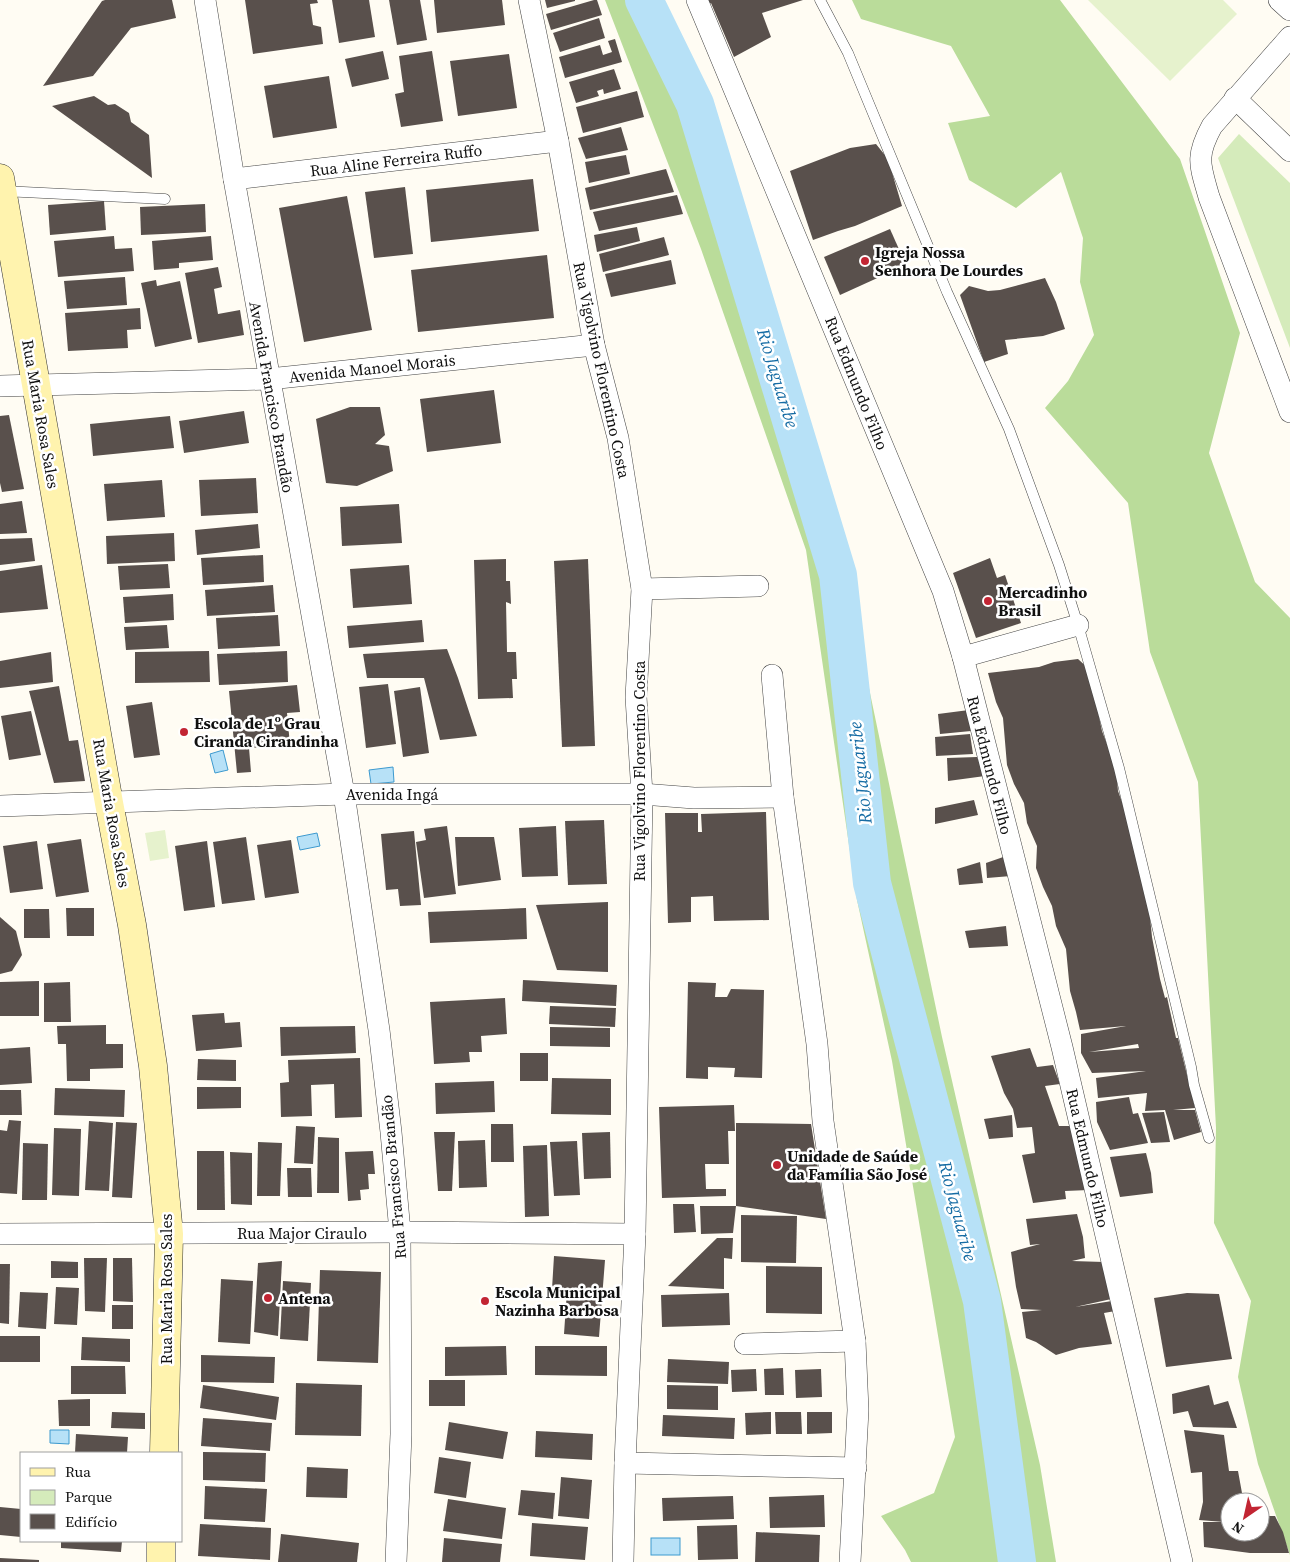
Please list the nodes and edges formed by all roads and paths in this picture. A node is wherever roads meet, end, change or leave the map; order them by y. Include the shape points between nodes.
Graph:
1 (205, 0) edge
2 (529, 0) edge
3 (697, 0) edge
4 (820, 0) edge
5 (1279, 0) edge
6 (1290, 10) edge
7 (1290, 37) edge
8 (1235, 98) junction
9 (558, 141) junction
10 (1290, 151) edge
11 (234, 179) junction
12 (1, 185) edge
13 (165, 199) dead end
14 (594, 345) junction
15 (269, 379) junction
16 (0, 386) edge
17 (36, 386) junction
18 (1290, 412) edge
19 (758, 586) dead end
20 (642, 590) junction
21 (1078, 625) junction
22 (963, 657) junction
23 (772, 675) dead end
24 (344, 794) junction
25 (642, 794) junction
26 (783, 797) junction
27 (109, 803) junction
28 (0, 806) edge
29 (1209, 1138) dead end
30 (400, 1232) junction
31 (0, 1234) edge
32 (169, 1234) junction
33 (635, 1234) junction
34 (855, 1341) junction
35 (745, 1344) dead end
36 (164, 1452) edge
37 (625, 1463) junction
38 (856, 1468) junction
39 (162, 1542) edge
40 (161, 1562) edge
41 (396, 1562) edge
42 (623, 1562) edge
43 (850, 1562) edge
44 (1182, 1562) edge

1 - 11 street, Avenida Francisco Brandão
2 - 9 street, Rua Vigolvino Florentino Costa
3 - 22 street, Rua Edmundo Filho via 943,591
4 - 21 lane via 848,52 947,292 1009,429
5 - 6 street
7 - 8 street
8 - 10 street
8 - 18 street via 1212,126 1200,162 1209,197
9 - 11 street, Rua Aline Ferreira Ruffo
9 - 14 street, Rua Vigolvino Florentino Costa
11 - 15 street, Avenida Francisco Brandão
12 - 13 lane
12 - 17 main road, Rua Maria Rosa Sales
14 - 15 street, Avenida Manoel Morais
14 - 20 street, Rua Vigolvino Florentino Costa via 618,438
15 - 17 street, Avenida Manoel Morais
15 - 24 street, Avenida Francisco Brandão
16 - 17 street, Avenida Manoel Morais
17 - 27 main road, Rua Maria Rosa Sales
19 - 20 street
20 - 25 street, Rua Vigolvino Florentino Costa via 636,697
21 - 22 street
21 - 29 lane via 1118,768
22 - 44 street, Rua Edmundo Filho via 1064,1056
23 - 26 street
24 - 25 street, Avenida Ingá
24 - 27 street, Avenida Ingá
24 - 30 street, Rua Francisco Brandão via 379,1030
25 - 26 street, Avenida Ingá via 694,798
25 - 33 street, Rua Vigolvino Florentino Costa
26 - 34 street via 823,1121
27 - 28 street, Avenida Ingá
27 - 32 main road, Rua Maria Rosa Sales via 132,925 153,1066
30 - 32 street, Rua Major Ciraulo
30 - 33 street, Rua Major Ciraulo
30 - 41 street, Rua Francisco Brandão via 401,1434
31 - 32 street, Rua Major Ciraulo
32 - 36 main road, Rua Maria Rosa Sales
33 - 37 street, Rua Vigolvino Florentino Costa
34 - 35 street
34 - 38 street
37 - 38 street
37 - 42 street, Rua Vigolvino Florentino Costa
38 - 43 street
39 - 40 main road

